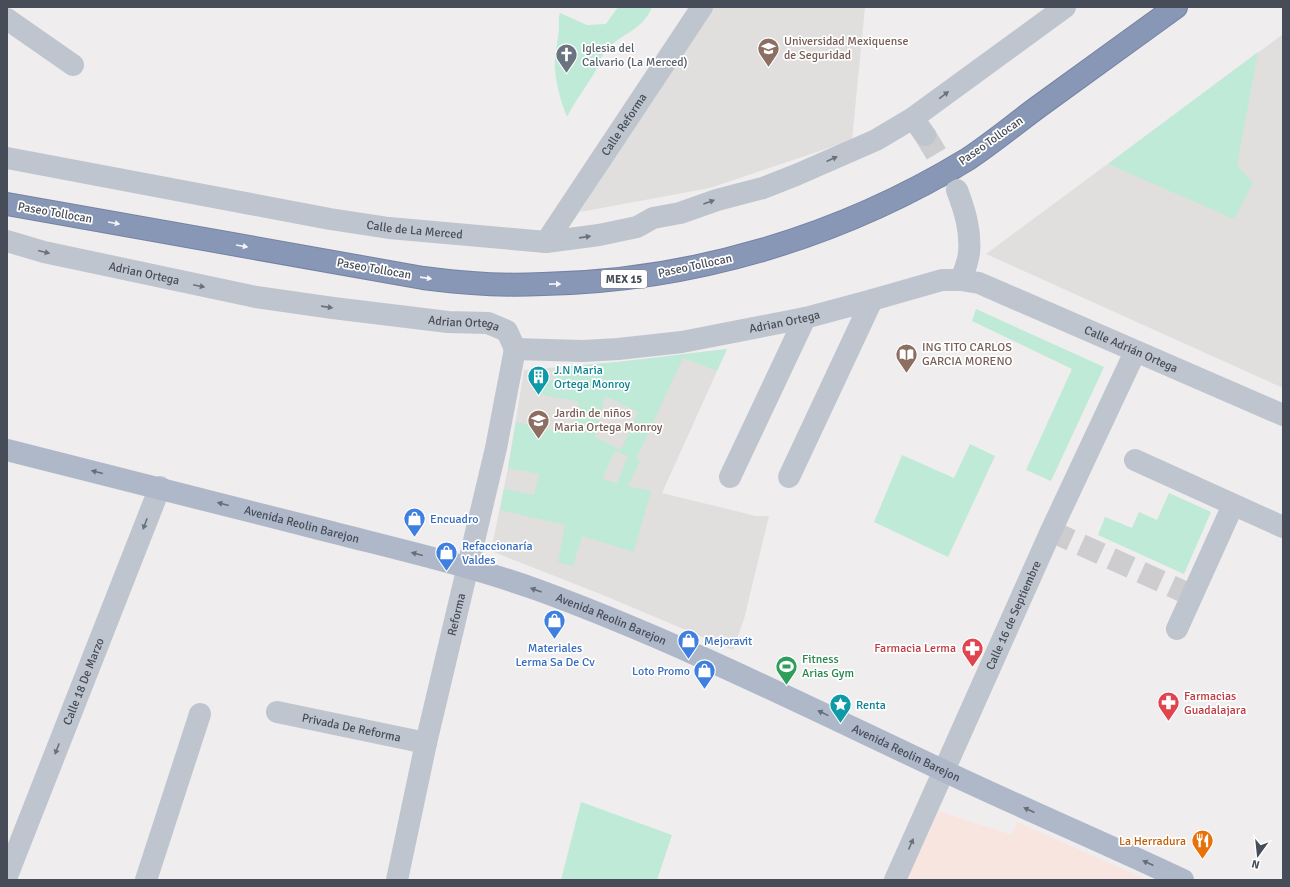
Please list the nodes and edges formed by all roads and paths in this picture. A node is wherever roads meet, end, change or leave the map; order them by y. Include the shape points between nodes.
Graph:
1 (702, 7) edge
2 (1065, 7) edge
3 (1176, 7) edge
4 (7, 19) edge
5 (73, 65) dead end
6 (7, 158) edge
7 (957, 190) tunnel mouth
8 (7, 204) edge
9 (7, 241) edge
10 (546, 242) junction
11 (970, 282) junction
12 (872, 300) junction
13 (805, 318) junction
14 (515, 349) junction
15 (1135, 352) junction
16 (1283, 415) edge
17 (7, 450) edge
18 (1135, 460) dead end
19 (730, 477) dead end
20 (789, 477) dead end
21 (160, 487) junction
22 (1232, 504) junction
23 (1283, 527) edge
24 (468, 567) junction
25 (1177, 629) dead end
26 (277, 712) dead end
27 (200, 714) dead end
28 (426, 743) junction
29 (944, 771) junction
30 (7, 876) edge
31 (146, 880) edge
32 (398, 880) edge
33 (895, 880) edge
34 (1183, 880) edge

1 - 10 street, Calle Reforma
10 -> 2 street, Calle de La Merced via 637,227 653,218 680,213 764,188 876,140 919,126 1027,33
8 -> 3 highway, Paseo Tollocan / MEX 15 via 415,276 474,284 568,284 662,273 754,253 799,238 858,215 929,181 970,157
4 - 5 street
6 - 10 street, Calle de La Merced via 330,219 389,228
7 - 11 street via 970,232
9 -> 14 street, Adrian Ortega via 44,252 256,297 448,322 488,323 507,331
11 - 12 street, Adrian Ortega via 942,280
11 - 15 street, Calle Adrián Ortega
12 - 13 street, Adrian Ortega
12 - 20 street
13 - 14 street, Adrian Ortega via 682,342 618,349
13 - 19 street
14 - 24 street, Reforma via 496,448
15 - 16 street, Calle Adrián Ortega
15 - 29 street, Calle 16 de Septiembre
21 -> 17 main road, Avenida Reolin Barejon
18 - 22 street
24 -> 21 main road, Avenida Reolin Barejon
21 -> 30 street, Calle 18 De Marzo
22 - 23 street
22 - 25 street
24 - 28 street, Reforma
29 -> 24 main road, Avenida Reolin Barejon via 680,647 596,612
26 - 28 street, Privada De Reforma
27 - 31 street
28 - 32 street, Reforma
33 -> 29 street, Calle 16 de Septiembre
34 -> 29 main road, Avenida Reolin Barejon

